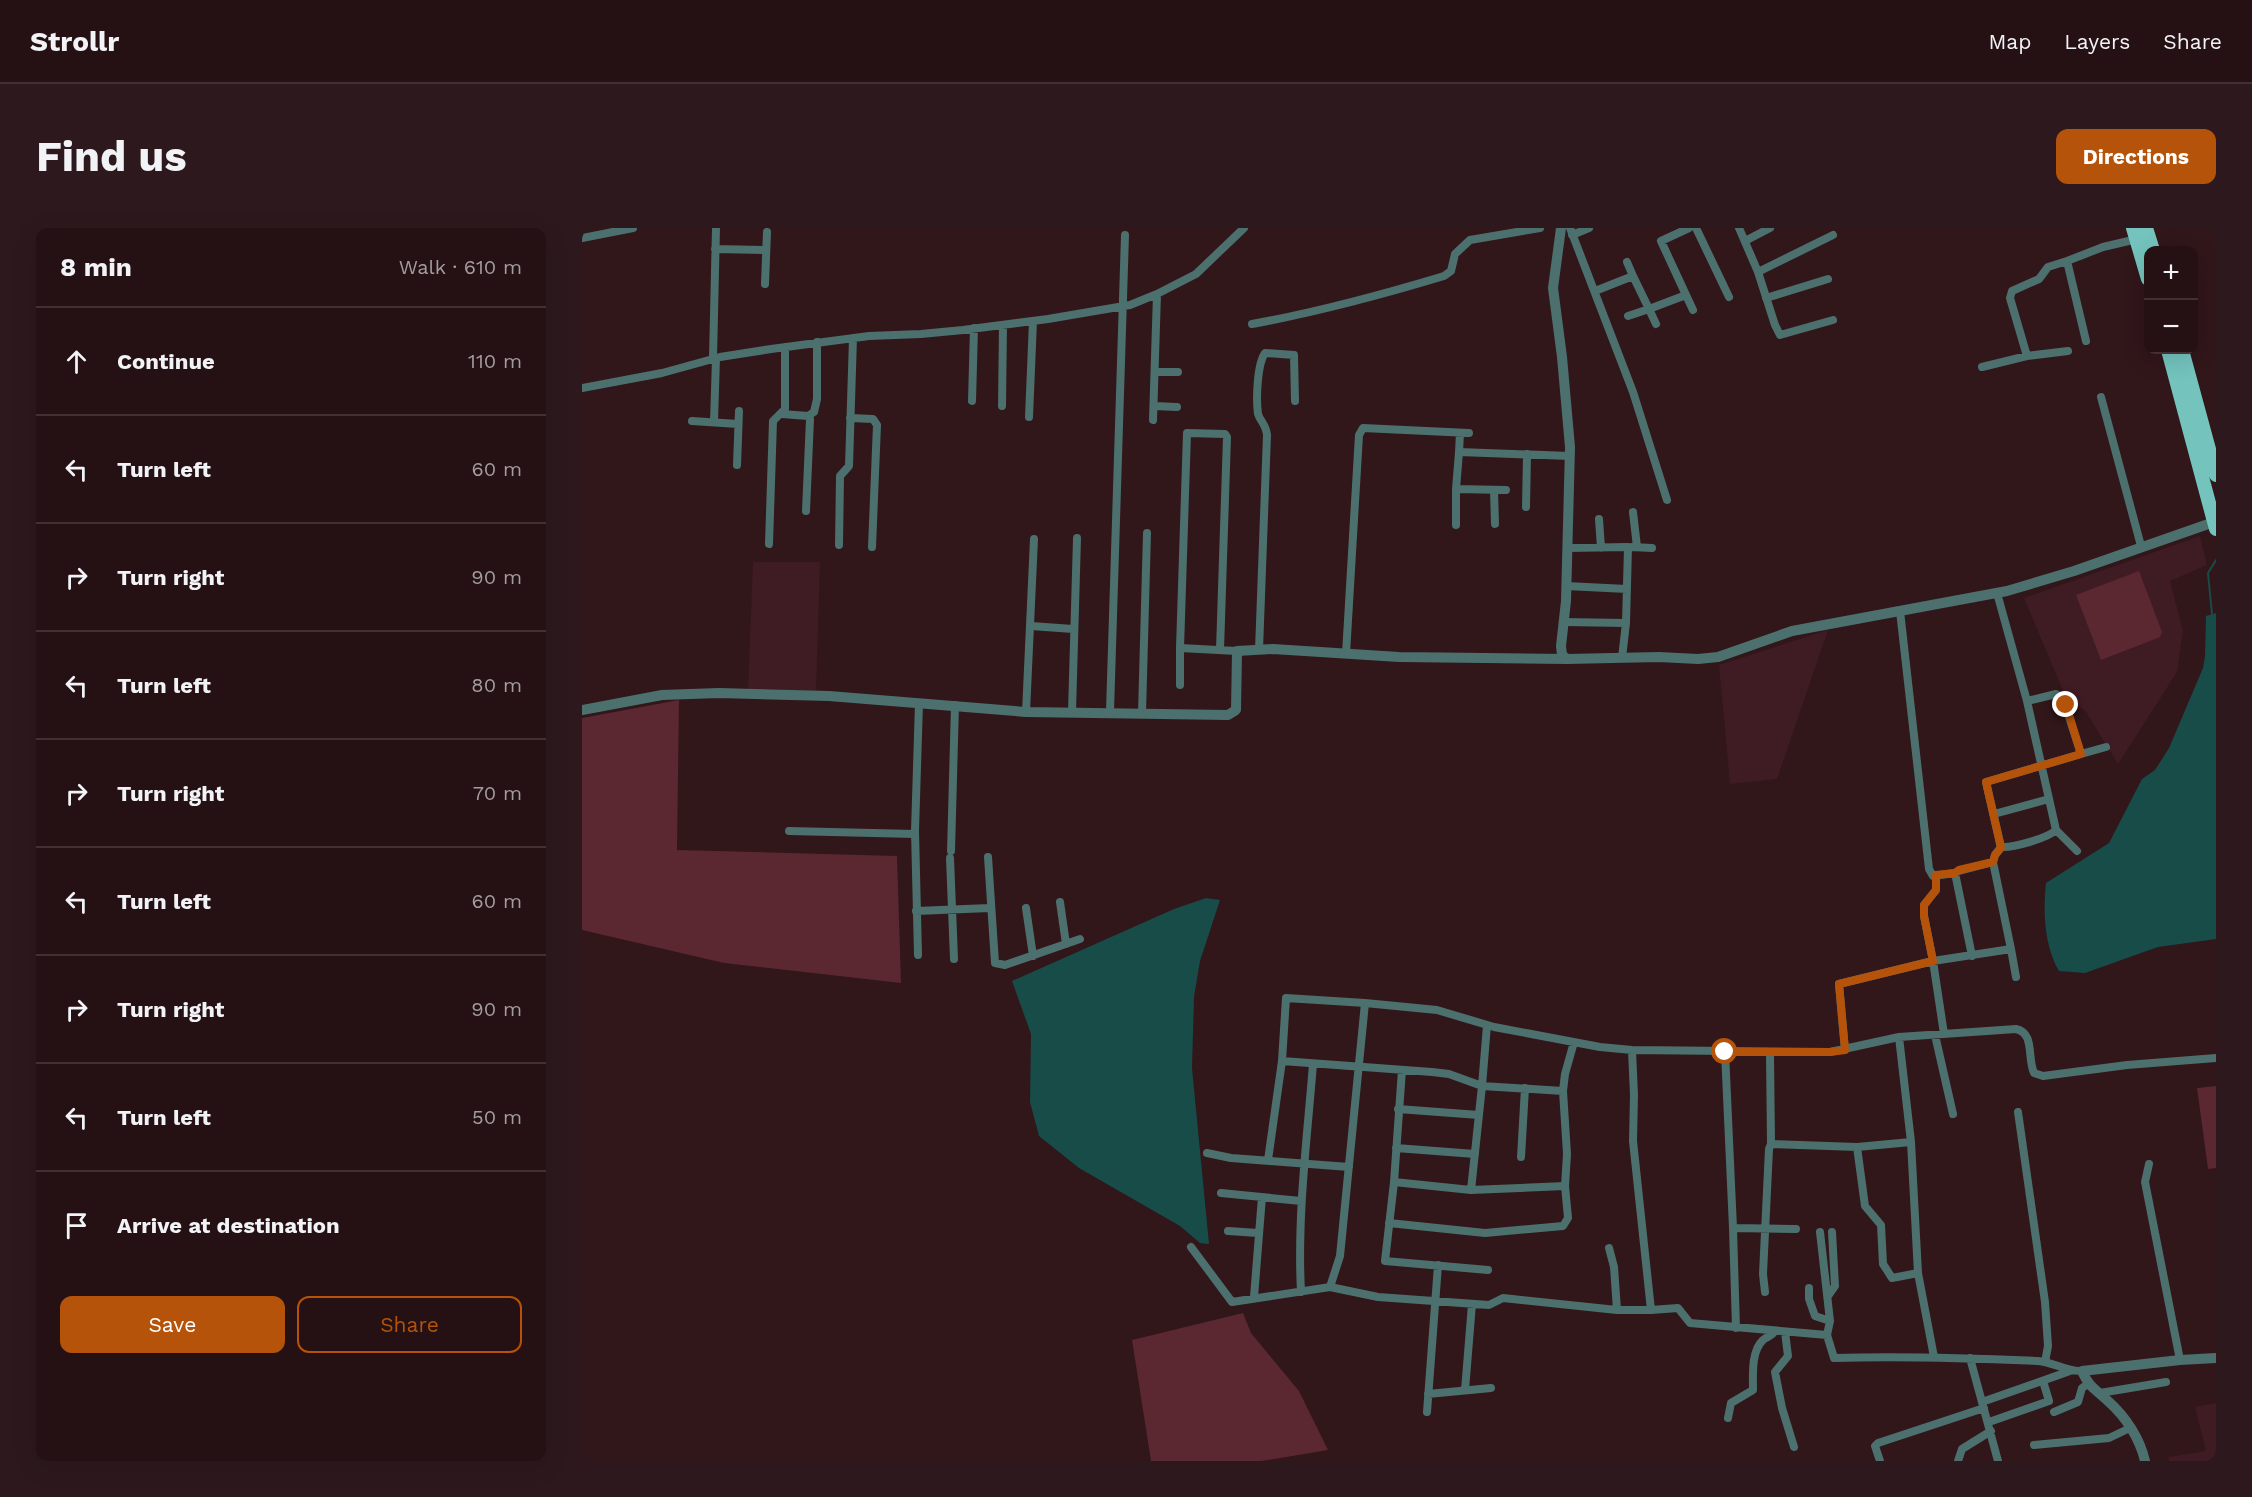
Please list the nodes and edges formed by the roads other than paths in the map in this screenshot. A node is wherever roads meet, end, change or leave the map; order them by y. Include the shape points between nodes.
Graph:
1 (633, 228) edge
2 (716, 228) edge
3 (1244, 228) edge
4 (1540, 228) edge
5 (1561, 228) edge
6 (1588, 228) edge
7 (1689, 228) edge
8 (1696, 228) edge
9 (1739, 228) edge
10 (1770, 228) edge
11 (1571, 231) edge
12 (767, 232) dead end
13 (2139, 232) edge
14 (1125, 235) dead end
15 (1833, 235) dead end
16 (582, 238) edge
17 (1745, 241) junction
18 (2150, 246) edge
19 (715, 249) junction
20 (766, 250) junction
21 (2144, 258) edge
22 (2067, 261) junction
23 (1627, 262) dead end
24 (1758, 272) junction
25 (1633, 276) junction
26 (1828, 279) dead end
27 (765, 284) dead end
28 (1595, 291) junction
29 (1157, 294) junction
30 (1686, 295) junction
31 (1729, 297) dead end
32 (1766, 298) junction
33 (1122, 307) junction
34 (1649, 309) junction
35 (1693, 310) dead end
36 (1628, 316) dead end
37 (1833, 320) dead end
38 (1033, 321) junction
39 (1003, 324) junction
40 (1252, 324) dead end
41 (1656, 324) dead end
42 (974, 328) junction
43 (853, 338) junction
44 (2086, 341) dead end
45 (817, 342) junction
46 (786, 347) junction
47 (2068, 351) dead end
48 (2169, 354) edge
49 (2183, 354) edge
50 (2027, 356) junction
51 (714, 358) junction
52 (1982, 367) dead end
53 (1155, 372) junction
54 (1178, 372) dead end
55 (582, 388) edge
56 (2102, 397) dead end
57 (972, 401) dead end
58 (1295, 401) dead end
59 (1002, 406) dead end
60 (1154, 406) junction
61 (1177, 407) dead end
62 (739, 411) dead end
63 (782, 414) junction
64 (808, 416) junction
65 (1029, 417) dead end
66 (850, 418) junction
67 (1153, 420) dead end
68 (692, 421) dead end
69 (714, 422) junction
70 (738, 424) junction
71 (1459, 452) junction
72 (1527, 454) junction
73 (1570, 456) junction
74 (737, 465) dead end
75 (2216, 475) edge
76 (1456, 489) junction
77 (1494, 490) junction
78 (1506, 490) dead end
79 (1667, 500) dead end
80 (1526, 507) dead end
81 (806, 510) dead end
82 (1633, 512) dead end
83 (1599, 519) dead end
84 (1495, 524) dead end
85 (1456, 525) dead end
86 (2215, 525) edge
87 (1147, 533) dead end
88 (1077, 538) dead end
89 (1034, 539) dead end
90 (770, 544) dead end
91 (838, 545) dead end
92 (2141, 546) junction
93 (872, 547) dead end
94 (1632, 547) junction
95 (1567, 548) junction
96 (1601, 548) junction
97 (1652, 548) dead end
98 (1566, 586) junction
99 (1627, 589) junction
100 (1997, 593) junction
101 (1900, 610) junction
102 (1563, 622) junction
103 (1626, 623) junction
104 (1031, 626) junction
105 (1073, 629) junction
106 (1180, 648) junction
107 (1220, 650) junction
108 (1259, 650) junction
109 (1237, 651) junction
110 (1346, 654) junction
111 (1567, 658) junction
112 (1622, 658) junction
113 (1180, 685) dead end
114 (2027, 701) junction
115 (919, 703) junction
116 (955, 705) junction
117 (582, 710) edge
118 (1110, 711) junction
119 (1026, 712) junction
120 (1072, 712) junction
121 (1142, 713) junction
122 (2106, 747) dead end
123 (2081, 754) junction
124 (2041, 765) junction
125 (2049, 799) junction
126 (1994, 814) junction
127 (2056, 830) junction
128 (789, 831) dead end
129 (915, 834) junction
130 (2001, 848) junction
131 (2077, 851) dead end
132 (988, 857) dead end
133 (1993, 862) junction
134 (1955, 873) junction
135 (1936, 875) junction
136 (1060, 902) dead end
137 (990, 908) junction
138 (1026, 908) dead end
139 (952, 910) junction
140 (916, 911) junction
141 (1080, 939) dead end
142 (1066, 944) junction
143 (2010, 949) junction
144 (918, 955) dead end
145 (1033, 956) junction
146 (1972, 956) junction
147 (954, 959) dead end
148 (1933, 961) junction
149 (2016, 977) dead end
150 (1365, 1003) junction
151 (1487, 1025) junction
152 (1939, 1034) junction
153 (1899, 1037) junction
154 (1574, 1042) junction
155 (1632, 1050) junction
156 (1845, 1050) junction
157 (1725, 1052) junction
158 (1770, 1053) junction
159 (2216, 1058) edge
160 (1282, 1061) junction
161 (1313, 1064) junction
162 (1358, 1068) junction
163 (1402, 1070) junction
164 (1482, 1086) junction
165 (1525, 1088) junction
166 (1563, 1091) junction
167 (1398, 1108) junction
168 (2018, 1112) dead end
169 (1953, 1114) dead end
170 (1479, 1115) junction
171 (1911, 1142) junction
172 (1770, 1144) junction
173 (1857, 1147) junction
174 (1396, 1148) junction
175 (1207, 1153) dead end
176 (1475, 1154) junction
177 (1521, 1156) dead end
178 (1268, 1160) junction
179 (1305, 1163) junction
180 (2149, 1164) dead end
181 (1349, 1167) junction
182 (1394, 1182) junction
183 (1565, 1186) junction
184 (1471, 1190) junction
185 (1221, 1193) dead end
186 (1262, 1197) junction
187 (1301, 1201) junction
188 (1389, 1224) junction
189 (1733, 1228) junction
190 (1765, 1228) junction
191 (1796, 1228) dead end
192 (1228, 1231) dead end
193 (1820, 1232) dead end
194 (1833, 1232) dead end
195 (1258, 1233) junction
196 (1191, 1246) dead end
197 (1610, 1248) dead end
198 (1438, 1265) junction
199 (1488, 1270) dead end
200 (1918, 1273) junction
201 (1330, 1287) junction
202 (1809, 1288) dead end
203 (1301, 1292) junction
204 (1766, 1292) dead end
205 (1828, 1296) junction
206 (1254, 1297) junction
207 (1436, 1302) junction
208 (1472, 1304) junction
209 (1617, 1310) junction
210 (1651, 1310) junction
211 (1830, 1321) junction
212 (1736, 1328) junction
213 (1775, 1331) junction
214 (1785, 1332) junction
215 (1827, 1335) junction
216 (1934, 1358) junction
217 (1970, 1358) junction
218 (2216, 1358) edge
219 (2180, 1360) junction
220 (2045, 1362) junction
221 (2070, 1371) junction
222 (2082, 1371) junction
223 (2043, 1381) junction
224 (2166, 1382) dead end
225 (2088, 1384) junction
226 (1491, 1388) dead end
227 (1465, 1390) junction
228 (2100, 1393) junction
229 (1428, 1394) junction
230 (1983, 1405) junction
231 (1427, 1412) dead end
232 (2054, 1412) dead end
233 (1728, 1418) dead end
234 (1990, 1426) junction
235 (2130, 1428) junction
236 (2034, 1445) dead end
237 (1794, 1447) dead end
238 (1880, 1461) edge
239 (1958, 1461) edge
240 (1998, 1461) edge
241 (2145, 1461) edge

1 - 16 street
2 - 19 street
3 - 29 street via 1196,274
4 - 40 street via 1470,240 1455,254 1451,271 1444,276 1366,300
5 - 73 street via 1553,288
6 - 11 street
7 - 30 street via 1661,241
8 - 31 street
9 - 17 street
10 - 17 street
11 - 28 street
12 - 20 street
13 - 18 main road
13 - 21 main road
13 - 22 street
14 - 33 street
15 - 24 street
17 - 24 street
19 - 20 street
19 - 51 street
20 - 27 street
22 - 44 street
22 - 50 street via 2048,267 2039,279 2012,291 2010,298
23 - 25 street
24 - 32 street
25 - 28 street
25 - 34 street
26 - 32 street
28 - 79 street via 1633,392
29 - 33 street
29 - 53 street
30 - 34 street
30 - 35 street
32 - 37 street via 1780,335
33 - 38 street
33 - 118 street
34 - 36 street
34 - 41 street
38 - 39 street
38 - 65 street
39 - 42 street
39 - 59 street
42 - 43 street
42 - 57 street
43 - 45 street
43 - 66 street
45 - 46 street
45 - 64 street via 817,399 814,412
46 - 51 street
46 - 63 street
47 - 50 street
48 - 86 main road
49 - 75 main road
50 - 52 street
51 - 55 street via 662,373
51 - 69 street
53 - 54 street
53 - 60 street
56 - 92 street
58 - 108 street via 1294,355 1264,353 1259,366 1258,406 1258,416 1267,427
60 - 61 street
60 - 67 street
62 - 70 street
63 - 64 street
63 - 90 street via 773,421
64 - 81 street
66 - 91 street via 849,466 840,476
66 - 93 street via 873,419 877,424
68 - 69 street
69 - 70 street
70 - 74 street
71 - 72 street
71 - 76 street
71 - 110 street via 1465,433 1362,428
72 - 73 street
72 - 80 street
73 - 95 street
76 - 77 street
76 - 85 street
77 - 78 street
77 - 84 street
82 - 94 street
83 - 96 street
86 - 92 street
87 - 121 street
88 - 105 street
89 - 104 street
92 - 100 street
94 - 96 street
94 - 97 street
94 - 99 street
95 - 96 street
95 - 98 street
98 - 99 street
98 - 102 street
99 - 103 street
100 - 101 street
100 - 114 street
101 - 112 street via 1792,631 1718,657
101 - 135 street via 1929,869
102 - 103 street
102 - 111 street via 1562,655
103 - 112 street
104 - 105 street
104 - 119 street
105 - 120 street
106 - 107 street
106 - 107 street via 1186,434 1225,434
106 - 113 street
107 - 109 street
108 - 109 street
108 - 110 street
109 - 121 street via 1236,710 1228,715
110 - 111 street
111 - 112 street
114 - 123 street via 2056,694 2063,698
114 - 124 street
115 - 116 street
115 - 117 street via 719,693 662,695
115 - 129 street
116 - 119 street
116 - 139 street
118 - 120 street
118 - 121 street
119 - 120 street
122 - 123 street
123 - 124 street
124 - 125 street
124 - 126 street via 1986,782
125 - 126 street
125 - 127 street
126 - 130 street
127 - 130 street
127 - 131 street
128 - 129 street
129 - 140 street
130 - 133 street
132 - 137 street
133 - 134 street
133 - 143 street
134 - 135 street
134 - 146 street
135 - 148 street via 1936,890 1924,905
136 - 142 street
137 - 139 street
137 - 145 street via 995,963 1005,965
138 - 145 street
139 - 140 street
139 - 147 street
140 - 144 street
141 - 142 street
142 - 145 street
143 - 146 street
143 - 149 street
146 - 148 street
148 - 152 street
148 - 156 street via 1839,984
150 - 151 street via 1437,1010
150 - 160 street via 1286,998
150 - 162 street
151 - 154 street
151 - 164 street
152 - 153 street
152 - 159 street via 2024,1030 2030,1064 2034,1073 2043,1076
152 - 169 street
153 - 156 street
153 - 171 street
154 - 155 street
154 - 166 street
155 - 157 street
155 - 210 street via 1633,1141
156 - 158 street
157 - 158 street
157 - 189 street
158 - 172 street
160 - 161 street
160 - 178 street
161 - 162 street
161 - 179 street
162 - 163 street
162 - 181 street
163 - 164 street via 1449,1074
163 - 167 street
164 - 165 street
164 - 170 street
165 - 166 street
165 - 177 street
166 - 183 street
167 - 170 street
167 - 174 street
168 - 220 street via 2045,1302
170 - 176 street
171 - 173 street
171 - 200 street
172 - 173 street
172 - 190 street
173 - 200 street via 1865,1206 1881,1225 1883,1264 1892,1278
174 - 176 street
174 - 182 street
175 - 178 street
176 - 184 street
178 - 179 street
179 - 181 street
179 - 187 street
180 - 219 street via 2145,1182
181 - 201 street via 1340,1256
182 - 184 street
182 - 188 street
183 - 184 street
183 - 188 street via 1568,1218 1563,1226 1485,1233
185 - 186 street
186 - 187 street
186 - 195 street
187 - 203 street
188 - 198 street via 1385,1261
189 - 190 street
189 - 212 street
190 - 191 street
190 - 204 street
192 - 195 street
193 - 205 street
194 - 205 street via 1835,1286
195 - 206 street
196 - 206 street via 1232,1302
197 - 209 street
198 - 199 street
198 - 207 street
200 - 216 street
201 - 203 street
201 - 207 street via 1378,1297
202 - 211 street via 1815,1316
203 - 206 street
205 - 211 street
207 - 208 street
207 - 229 street
208 - 209 street via 1489,1305 1503,1298
208 - 227 street
209 - 210 street
210 - 212 street via 1678,1308 1690,1323
211 - 215 street
212 - 213 street
213 - 214 street
213 - 233 street via 1764,1340 1753,1361 1753,1390 1731,1403
214 - 215 street
214 - 237 street via 1788,1356 1775,1372
215 - 216 street via 1834,1358
216 - 217 street
217 - 220 street
217 - 230 street
218 - 219 street
219 - 222 street
220 - 221 street
221 - 222 street
221 - 223 street
222 - 225 street
223 - 230 street
223 - 234 street via 2049,1401
224 - 228 street
225 - 228 street
225 - 232 street via 2082,1388 2078,1402
226 - 227 street
227 - 229 street
228 - 235 street
229 - 231 street
230 - 234 street
230 - 238 street via 1878,1443 1875,1446
234 - 239 street via 1962,1449
234 - 240 street
235 - 236 street via 2109,1438
235 - 241 street

